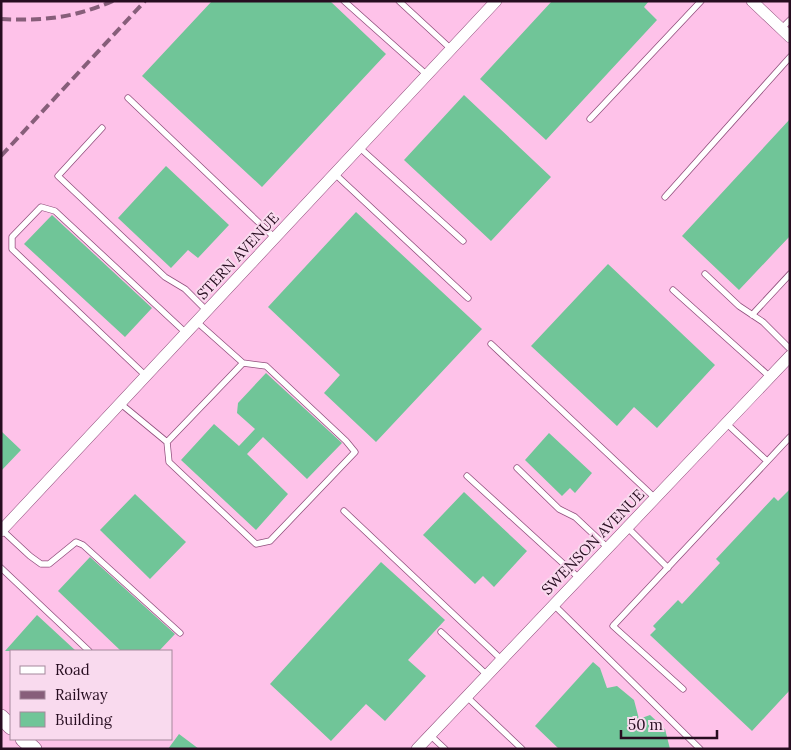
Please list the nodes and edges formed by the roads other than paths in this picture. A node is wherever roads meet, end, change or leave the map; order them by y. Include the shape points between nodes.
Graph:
1 (344, 1) edge
2 (400, 1) edge
3 (496, 1) edge
4 (701, 1) edge
5 (752, 1) edge
6 (790, 20) edge
7 (785, 33) edge
8 (451, 49) junction
9 (790, 57) edge
10 (427, 75) junction
11 (128, 98) dead end
12 (590, 119) dead end
13 (102, 128) dead end
14 (360, 148) junction
15 (335, 174) junction
16 (665, 198) dead end
17 (275, 238) junction
18 (463, 241) dead end
19 (705, 274) dead end
20 (790, 274) edge
21 (673, 290) dead end
22 (468, 298) dead end
23 (207, 311) junction
24 (752, 315) junction
25 (197, 322) junction
26 (186, 333) junction
27 (491, 344) dead end
28 (790, 349) edge
29 (790, 356) edge
30 (243, 363) junction
31 (146, 376) junction
32 (770, 377) junction
33 (120, 404) junction
34 (726, 423) junction
35 (790, 437) edge
36 (167, 442) junction
37 (767, 461) junction
38 (517, 468) dead end
39 (467, 476) dead end
40 (655, 498) junction
41 (344, 511) dead end
42 (627, 527) junction
43 (2, 531) edge
44 (608, 548) junction
45 (1, 568) edge
46 (668, 568) junction
47 (580, 578) junction
48 (554, 605) junction
49 (441, 632) dead end
50 (180, 633) dead end
51 (88, 650) edge
52 (502, 660) junction
53 (487, 675) junction
54 (683, 689) dead end
55 (466, 697) junction
56 (1, 717) edge
57 (10, 726) edge
58 (430, 735) junction
59 (25, 740) edge
60 (34, 749) edge
61 (417, 749) edge
62 (445, 749) edge
63 (522, 749) edge
64 (700, 749) edge

1 - 10 lane
2 - 8 lane
3 - 8 street, STERN AVENUE
4 - 12 lane
5 - 7 street
6 - 7 lane
8 - 10 street, STERN AVENUE
9 - 16 lane
10 - 14 street, STERN AVENUE
11 - 17 lane
13 - 23 lane via 58,176
14 - 15 street, STERN AVENUE
14 - 18 lane
15 - 17 street, STERN AVENUE
15 - 22 lane
17 - 23 street, STERN AVENUE
19 - 24 lane
20 - 24 lane
21 - 32 lane
23 - 25 street, STERN AVENUE
24 - 28 lane
25 - 26 street, STERN AVENUE
25 - 30 lane
26 - 31 street, STERN AVENUE
26 - 31 lane via 55,211 41,207 12,237 12,249
27 - 40 lane
29 - 32 street, SWENSON AVENUE
30 - 36 lane
30 - 36 lane via 266,366 355,452 270,541 256,544 169,462
31 - 33 street, STERN AVENUE
32 - 34 street, SWENSON AVENUE
33 - 36 lane
33 - 43 street, STERN AVENUE
34 - 37 lane
34 - 40 street, SWENSON AVENUE
35 - 37 lane
37 - 46 lane
38 - 44 lane via 559,509 575,517
39 - 47 lane
40 - 42 street, SWENSON AVENUE
41 - 52 lane
42 - 44 street, SWENSON AVENUE
42 - 46 lane
43 - 50 lane via 41,564 49,564 76,542 83,545
44 - 47 street, SWENSON AVENUE
45 - 51 lane
46 - 54 lane via 614,626
47 - 48 street, SWENSON AVENUE
48 - 52 street, SWENSON AVENUE
48 - 64 lane
49 - 53 lane
52 - 53 street, SWENSON AVENUE
53 - 55 street, SWENSON AVENUE
55 - 58 street, SWENSON AVENUE
55 - 63 lane
56 - 57 main road
58 - 61 street, SWENSON AVENUE
58 - 62 lane
59 - 60 main road

